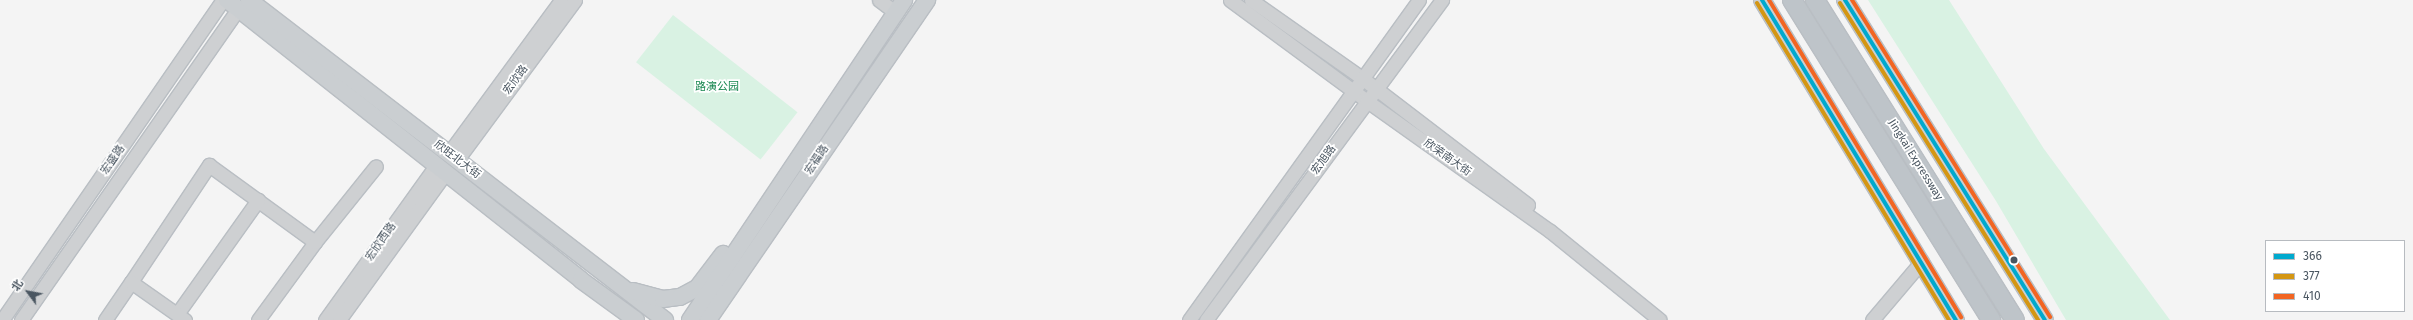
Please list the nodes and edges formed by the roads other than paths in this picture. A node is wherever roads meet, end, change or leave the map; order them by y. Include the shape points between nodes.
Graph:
1 (223, 0) edge
2 (561, 0) edge
3 (575, 0) edge
4 (879, 0) edge
5 (927, 0) edge
6 (1230, 0) edge
7 (1252, 0) edge
8 (1419, 0) edge
9 (1442, 0) edge
10 (1762, 0) edge
11 (1778, 0) edge
12 (1792, 0) edge
13 (1815, 0) edge
14 (1845, 0) edge
15 (238, 3) edge
16 (900, 6) edge
17 (1362, 78) junction
18 (1376, 89) junction
19 (1354, 90) junction
20 (1367, 101) junction
21 (447, 162) junction
22 (376, 166) dead end
23 (258, 200) junction
24 (768, 204) junction
25 (315, 242) junction
26 (1922, 261) junction
27 (746, 266) junction
28 (581, 280) junction
29 (131, 282) junction
30 (623, 288) junction
31 (181, 317) edge
32 (2, 320) edge
33 (21, 320) edge
34 (105, 320) edge
35 (258, 320) edge
36 (325, 320) edge
37 (339, 320) edge
38 (616, 320) edge
39 (636, 320) edge
40 (664, 320) edge
41 (690, 320) edge
42 (708, 320) edge
43 (724, 320) edge
44 (1189, 320) edge
45 (1206, 320) edge
46 (1666, 320) edge
47 (1872, 320) edge
48 (1956, 320) edge
49 (1977, 320) edge
50 (1991, 320) edge
51 (2015, 320) edge
52 (2045, 320) edge

1 - 32 street, 宏盛路
2 - 21 street, 宏欣路
3 - 21 street, 宏欣路
4 - 16 street
5 - 27 main road, 宏福路
6 - 19 street, 欣荣南大街
7 - 17 street, 欣荣南大街
8 - 17 street, 宏旭路
9 - 18 street, 宏旭路
10 - 26 main road
11 - 49 highway
12 - 50 highway, Jingkai Expressway
13 - 51 highway, Jingkai Expressway
14 - 52 main road
15 - 21 main road, 欣旺北大街
15 - 33 street, 宏盛路
16 - 24 main road, 宏福路
17 - 18 street, 欣荣南大街
17 - 19 street, 宏旭路
18 - 20 street, 宏旭路
18 - 46 street, 欣荣南大街 via 1576,242
19 - 20 street, 欣荣南大街
19 - 44 street, 宏旭路
20 - 45 street, 宏旭路
20 - 46 street, 欣荣南大街 via 1550,231
21 - 28 main road, 欣旺北大街
21 - 30 main road, 欣旺北大街
21 - 36 street, 宏欣西路
21 - 37 street, 宏欣西路
22 - 25 street
23 - 25 street
23 - 29 street via 209,165
23 - 31 street
24 - 30 main road via 734,238 697,288 680,297 664,299 645,296
24 - 41 main road, 宏福路
25 - 35 street
26 - 47 street
26 - 48 main road
27 - 42 main road, 宏福路
27 - 43 main road via 732,295
28 - 38 main road via 601,306
28 - 39 main road, 欣旺北大街
29 - 31 street
29 - 34 street
30 - 40 main road, 欣旺北大街

